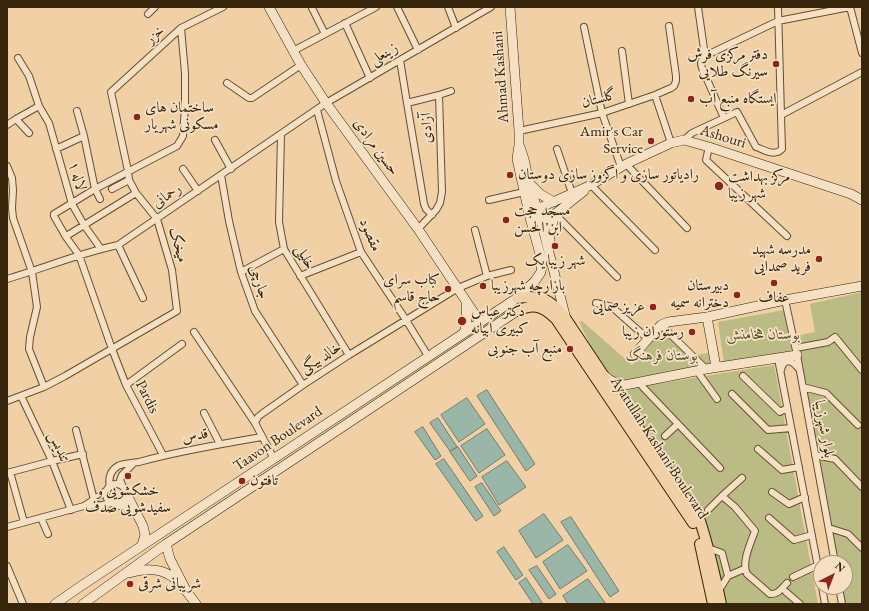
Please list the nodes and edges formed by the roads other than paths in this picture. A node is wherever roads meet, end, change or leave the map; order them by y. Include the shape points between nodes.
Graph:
1 (154, 7) edge
2 (223, 7) edge
3 (270, 7) edge
4 (376, 7) edge
5 (397, 7) edge
6 (448, 7) edge
7 (491, 7) edge
8 (510, 7) edge
9 (698, 7) edge
10 (778, 7) edge
11 (850, 7) edge
12 (312, 8) dead end
13 (148, 14) dead end
14 (778, 21) junction
15 (345, 24) junction
16 (669, 26) dead end
17 (181, 28) junction
18 (456, 28) junction
19 (584, 28) dead end
20 (325, 34) junction
21 (418, 50) junction
22 (293, 51) junction
23 (622, 51) dead end
24 (862, 53) edge
25 (705, 56) junction
26 (18, 58) dead end
27 (400, 60) junction
28 (300, 65) junction
29 (862, 72) edge
30 (370, 78) junction
31 (227, 83) dead end
32 (451, 91) dead end
33 (111, 92) joint
34 (438, 94) junction
35 (655, 95) junction
36 (326, 103) junction
37 (407, 103) junction
38 (629, 104) junction
39 (39, 106) junction
40 (317, 110) junction
41 (77, 111) dead end
42 (602, 113) junction
43 (781, 115) junction
44 (724, 118) junction
45 (16, 119) junction
46 (7, 125) edge
47 (519, 131) junction
48 (29, 133) dead end
49 (281, 135) junction
50 (84, 136) junction
51 (215, 140) dead end
52 (684, 140) junction
53 (671, 143) junction
54 (519, 145) junction
55 (709, 147) junction
56 (56, 149) junction
57 (557, 149) dead end
58 (624, 165) junction
59 (7, 166) edge
60 (183, 169) dead end
61 (231, 169) junction
62 (128, 171) junction
63 (221, 175) junction
64 (130, 180) junction
65 (529, 183) junction
66 (591, 185) junction
67 (95, 189) junction
68 (112, 189) dead end
69 (862, 190) edge
70 (198, 191) junction
71 (524, 192) junction
72 (136, 193) junction
73 (572, 193) junction
74 (851, 194) junction
75 (100, 199) dead end
76 (489, 200) dead end
77 (862, 200) edge
78 (554, 202) junction
79 (72, 204) junction
80 (537, 209) junction
81 (555, 214) junction
82 (432, 215) junction
83 (157, 218) junction
84 (530, 218) junction
85 (541, 221) junction
86 (84, 225) junction
87 (687, 228) dead end
88 (418, 229) junction
89 (475, 230) dead end
90 (68, 235) dead end
91 (787, 236) dead end
92 (118, 245) junction
93 (101, 249) junction
94 (284, 249) junction
95 (655, 250) dead end
96 (361, 252) junction
97 (550, 254) junction
98 (79, 255) junction
99 (511, 270) dead end
100 (32, 272) junction
101 (241, 272) junction
102 (300, 276) junction
103 (487, 276) junction
104 (617, 277) dead end
105 (7, 279) edge
106 (862, 286) edge
107 (458, 288) junction
108 (144, 298) dead end
109 (517, 298) junction
110 (785, 300) junction
111 (466, 301) junction
112 (596, 303) dead end
113 (517, 311) joint
114 (707, 317) junction
115 (561, 319) junction
116 (406, 320) junction
117 (480, 322) junction
118 (662, 325) junction
119 (194, 332) dead end
120 (464, 332) junction
121 (648, 339) junction
122 (182, 344) dead end
123 (112, 349) junction
124 (796, 352) junction
125 (634, 354) dead end
126 (349, 355) junction
127 (428, 356) junction
128 (778, 358) junction
129 (711, 368) junction
130 (862, 370) edge
131 (697, 371) junction
132 (800, 371) junction
133 (601, 372) junction
134 (781, 374) junction
135 (743, 376) dead end
136 (638, 382) junction
137 (126, 385) junction
138 (303, 385) junction
139 (625, 385) junction
140 (44, 387) junction
141 (803, 388) junction
142 (732, 394) dead end
143 (21, 396) junction
144 (717, 399) dead end
145 (7, 401) edge
146 (622, 404) junction
147 (787, 408) junction
148 (204, 412) dead end
149 (255, 423) junction
150 (678, 424) junction
151 (858, 425) dead end
152 (791, 428) junction
153 (76, 430) dead end
154 (665, 436) dead end
155 (262, 437) junction
156 (220, 444) junction
157 (758, 449) dead end
158 (83, 454) junction
159 (163, 455) junction
160 (815, 455) junction
161 (274, 459) junction
162 (52, 461) junction
163 (134, 463) junction
164 (799, 467) junction
165 (720, 468) dead end
166 (9, 472) edge
167 (742, 478) dead end
168 (862, 486) edge
169 (109, 488) junction
170 (125, 490) junction
171 (772, 492) dead end
172 (722, 496) junction
173 (804, 497) junction
174 (94, 500) junction
175 (114, 503) junction
176 (84, 506) junction
177 (71, 510) junction
178 (708, 510) dead end
179 (137, 514) junction
180 (41, 518) junction
181 (769, 518) dead end
182 (24, 522) junction
183 (143, 526) junction
184 (7, 527) edge
185 (829, 528) junction
186 (162, 533) junction
187 (48, 534) dead end
188 (812, 536) junction
189 (166, 544) junction
190 (142, 545) junction
191 (708, 548) junction
192 (862, 548) edge
193 (816, 555) edge
194 (834, 555) edge
195 (7, 566) edge
196 (813, 568) edge
197 (744, 569) junction
198 (122, 576) junction
199 (728, 576) junction
200 (793, 577) dead end
201 (786, 583) dead end
202 (80, 586) junction
203 (187, 592) junction
204 (718, 592) junction
205 (786, 592) dead end
206 (86, 602) edge
207 (24, 604) edge
208 (56, 604) edge
209 (66, 604) edge
210 (196, 604) edge
211 (713, 604) edge
212 (721, 604) edge
213 (800, 604) edge

1 - 13 street
2 - 17 street, خزر
3 - 22 main road, حسین مرادی
4 - 15 street
5 - 21 street
6 - 18 street
7 - 18 street, زینعلی
8 - 47 main road, Ahmad Kashani
9 - 25 street
10 - 14 street
11 - 14 street
11 - 24 street
12 - 20 street
14 - 25 street
14 - 43 street
15 - 20 street
15 - 30 street
16 - 35 street, گلستان via 676,81 674,86
17 - 33 street, خزر
17 - 62 street via 185,86 182,136 177,146
18 - 21 street, زینعلی
19 - 42 street
20 - 22 street
21 - 27 street, زینعلی
22 - 28 main road, حسین مرادی
23 - 38 street
25 - 44 street via 700,63
26 - 39 street, لاله ۱ via 29,76
27 - 30 street, زینعلی
27 - 37 street, آزادی
28 - 31 street via 252,98 248,98
28 - 36 main road, حسین مرادی
29 - 43 street
30 - 36 street, زینعلی
32 - 34 street
33 - 62 street, میخک
34 - 37 street, آزادی
34 - 82 street, آزادی via 442,192 440,203
35 - 38 street, گلستان
35 - 53 street
36 - 40 street, رحمانی
36 - 88 main road, حسین مرادی
37 - 82 street via 424,204
38 - 42 street, گلستان
39 - 45 street
39 - 56 street, لاله ۱ via 49,123
40 - 49 street, رحمانی
40 - 96 street, مقصود via 336,181
41 - 50 street
42 - 47 street, گلستان
42 - 58 street
43 - 44 street via 782,148 774,153 756,147 737,112
44 - 52 street via 692,133
45 - 46 street
45 - 48 street
47 - 54 main road, Ahmad Kashani
49 - 61 street, رحمانی
49 - 94 street, خلیلی via 280,222
50 - 56 street
50 - 67 street
51 - 61 street
52 - 53 main road, Ashouri
52 - 55 main road, Ashouri
53 - 58 main road, Ashouri
54 - 65 main road, Ahmad Kashani
54 - 71 main road, Ahmad Kashani via 517,159
55 - 74 main road, Ashouri
55 - 91 street via 706,160
56 - 79 street, لاله ۱
57 - 73 street
58 - 66 main road, Ashouri
58 - 87 street
59 - 100 street via 12,178 13,218
60 - 70 street
61 - 63 street, رحمانی
62 - 64 street, میخک
62 - 67 street
63 - 70 street, رحمانی
63 - 101 street, جارچی
64 - 68 street
64 - 72 street, میخک
65 - 78 main road via 540,194
65 - 80 main road, Ahmad Kashani
66 - 73 main road
66 - 81 main road
66 - 95 street
67 - 75 street
67 - 79 street
69 - 74 main road
70 - 83 street, رحمانی
71 - 76 street
71 - 84 main road, Ahmad Kashani
72 - 83 street, میخک
72 - 86 street
73 - 78 main road
74 - 77 main road, Ashouri
78 - 80 main road
79 - 86 street, لاله ۱
79 - 98 street, Pardis via 54,215
80 - 84 main road
80 - 85 main road, Ahmad Kashani
81 - 85 main road
81 - 97 main road via 550,233
81 - 104 street
82 - 88 street, آزادی
83 - 92 street, رحمانی
83 - 123 street, میخک via 172,270 177,311
84 - 85 main road
84 - 109 main road, Ahmad Kashani via 542,261 541,272
85 - 97 main road, Ahmad Kashani
86 - 90 street
86 - 93 street, لاله ۱
88 - 107 main road, حسین مرادی
89 - 103 street
92 - 93 street, رحمانی
92 - 108 street
93 - 98 street, رحمانی
94 - 101 street
94 - 102 street, خلیلی
96 - 102 street
96 - 116 street, مقصود
97 - 115 main road, Ahmad Kashani
98 - 100 street, رحمانی
98 - 123 street, Pardis
99 - 103 street, خالد بیگی
100 - 105 street, رحمانی
100 - 140 street via 37,307 29,349
101 - 138 street, جارچی via 255,311
102 - 126 street, خلیلی
103 - 107 street, خالد بیگی
106 - 110 main road
107 - 111 main road, حسین مرادی
107 - 116 street, خالد بیگی
109 - 115 main road via 539,297 557,308
109 - 117 main road, Taavon Boulevard
110 - 114 main road
110 - 124 street, بلوار شهرزیبا
111 - 117 main road, حسین مرادی
111 - 120 main road, حسین مرادی via 467,323
112 - 121 street via 612,307
113 - 115 main road via 534,306 543,308
113 - 189 main road, Taavon Boulevard
114 - 118 main road
114 - 129 main road
115 - 133 main road, Ayatullah Kashani Boulevard
115 - 211 main road, Ayatullah Kashani Boulevard via 693,524
116 - 126 street, خالد بیگی
116 - 127 street, مقصود
117 - 120 main road, Taavon Boulevard
118 - 121 main road
118 - 129 street
119 - 149 street
120 - 127 main road, Taavon Boulevard
121 - 125 main road
122 - 137 street
123 - 137 street, Pardis
123 - 140 street
124 - 128 main road
124 - 130 street via 828,342 834,337
124 - 132 street, بلوار شهرزیبا
126 - 138 street, خالد بیگی
127 - 161 main road, Taavon Boulevard
128 - 129 main road
128 - 134 street, بلوار شهرزیبا
129 - 131 main road
131 - 136 main road
131 - 144 street
132 - 134 street via 793,363 786,361
132 - 141 street, بلوار شهرزیبا
133 - 139 main road via 608,380
133 - 146 main road, Ayatullah Kashani Boulevard
134 - 147 street, بلوار شهرزیبا
135 - 147 street via 780,412
136 - 139 main road
136 - 150 street
137 - 159 street, Pardis
138 - 149 street, خالد بیگی via 263,413
139 - 146 main road
140 - 143 street
141 - 151 street via 826,393
141 - 160 street, بلوار شهرزیبا
142 - 152 street via 768,430
143 - 145 street
143 - 162 street, تندیس
146 - 191 main road, Ayatullah Kashani Boulevard via 700,521
147 - 152 street, بلوار شهرزیبا
148 - 156 street
149 - 155 street
150 - 154 street
150 - 165 street
152 - 164 street, بلوار شهرزیبا
153 - 158 street
155 - 156 street, قدس
155 - 161 street
156 - 159 street, قدس
157 - 164 street via 782,470
158 - 162 street
158 - 174 street
159 - 163 street, قدس
160 - 168 street via 835,459
160 - 185 street, بلوار شهرزیبا
161 - 186 main road, Taavon Boulevard
162 - 166 street
162 - 177 street, تندیس
163 - 169 street, قدس via 119,465 112,470 108,481
163 - 170 street via 120,480
164 - 173 street, بلوار شهرزیبا
166 - 182 street
167 - 172 street
169 - 170 street via 115,484
169 - 174 street
169 - 175 street via 106,496
170 - 175 street via 126,496 122,502
170 - 179 main road
171 - 173 street via 789,504
172 - 178 street
172 - 197 street via 735,506 755,531
173 - 188 street, بلوار شهرزیبا
174 - 176 street
175 - 176 street
175 - 179 main road via 123,505
176 - 177 street
177 - 180 street
179 - 183 main road
180 - 182 street
180 - 187 street
181 - 188 street via 794,540
182 - 184 street
183 - 186 main road
183 - 190 main road via 145,535
185 - 192 street via 848,534
185 - 194 street, بلوار شهرزیبا
186 - 190 main road, Taavon Boulevard
188 - 193 street, بلوار شهرزیبا
189 - 198 main road, Taavon Boulevard
189 - 203 main road via 170,559
190 - 202 main road, Taavon Boulevard
191 - 199 street via 722,553
191 - 204 main road, Ayatullah Kashani Boulevard
195 - 207 street
196 - 200 street
197 - 199 street
197 - 201 street via 770,594 777,593
198 - 203 main road via 139,570 161,571 171,576
198 - 206 main road, Taavon Boulevard
199 - 204 street
202 - 206 main road via 76,597
202 - 208 main road, Taavon Boulevard
203 - 210 main road
204 - 212 main road, Ayatullah Kashani Boulevard
205 - 213 street
208 - 209 main road

